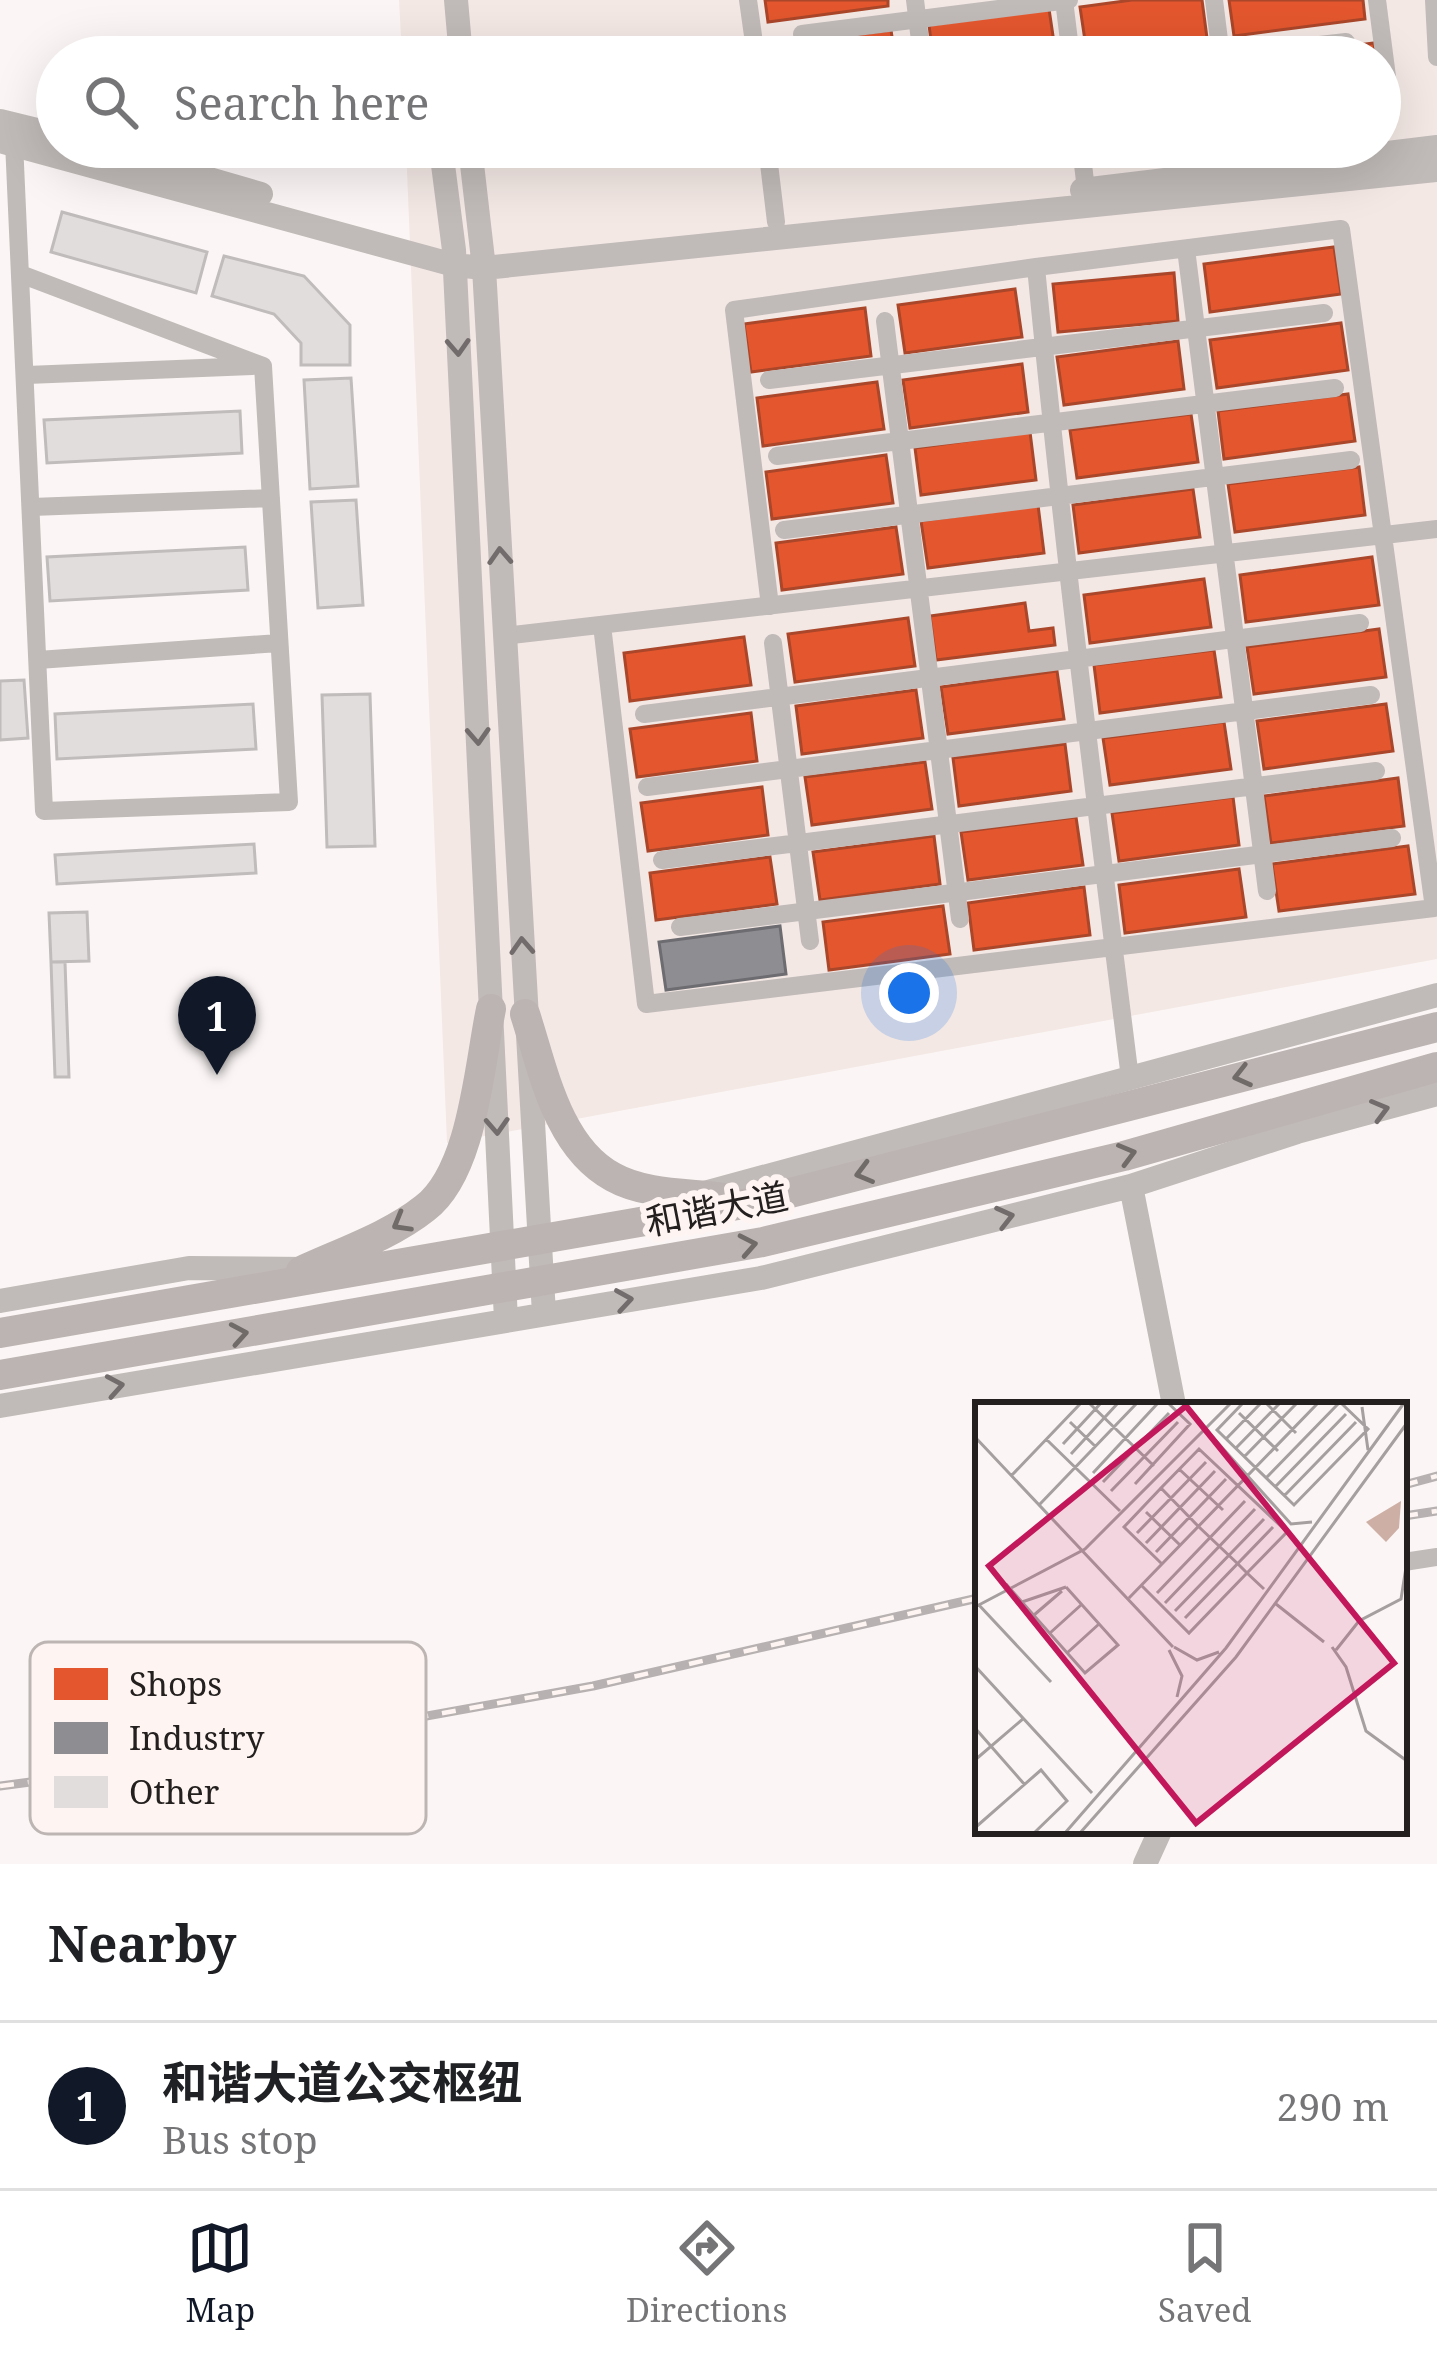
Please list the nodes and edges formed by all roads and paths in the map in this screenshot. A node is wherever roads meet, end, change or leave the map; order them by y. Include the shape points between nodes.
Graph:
1 (456, 0) edge
2 (748, 0) edge
3 (1066, 0) edge
4 (1214, 0) edge
5 (1377, 0) edge
6 (1434, 0) edge
7 (916, 10) edge
8 (802, 34) dead end
9 (459, 36) edge
10 (753, 36) edge
11 (1069, 36) edge
12 (1217, 36) edge
13 (1382, 36) edge
14 (1437, 57) edge
15 (5, 135) edge
16 (36, 135) edge
17 (36, 143) edge
18 (1437, 147) edge
19 (1401, 151) edge
20 (126, 168) edge
21 (167, 168) edge
22 (443, 168) edge
23 (472, 168) edge
24 (770, 168) edge
25 (1083, 168) edge
26 (1266, 168) edge
27 (1437, 170) edge
28 (1086, 190) junction
29 (776, 222) junction
30 (1186, 248) junction
31 (454, 257) junction
32 (483, 260) junction
33 (1036, 268) junction
34 (23, 275) junction
35 (1324, 313) dead end
36 (886, 321) dead end
37 (1196, 328) junction
38 (1043, 347) junction
39 (890, 365) junction
40 (263, 366) junction
41 (27, 374) junction
42 (769, 380) dead end
43 (1335, 388) dead end
44 (1206, 404) junction
45 (1051, 422) junction
46 (900, 441) junction
47 (777, 456) dead end
48 (1351, 460) dead end
49 (1215, 477) junction
50 (1059, 496) junction
51 (271, 498) junction
52 (32, 507) junction
53 (909, 515) junction
54 (784, 530) dead end
55 (1437, 530) edge
56 (1382, 536) junction
57 (1226, 554) junction
58 (1066, 574) junction
59 (919, 590) junction
60 (770, 607) junction
61 (1360, 623) dead end
62 (602, 625) junction
63 (504, 636) junction
64 (1236, 639) junction
65 (279, 643) junction
66 (773, 643) dead end
67 (1077, 659) junction
68 (38, 660) junction
69 (930, 678) junction
70 (1371, 695) dead end
71 (779, 697) junction
72 (1245, 712) junction
73 (644, 714) dead end
74 (1086, 732) junction
75 (939, 750) junction
76 (789, 769) junction
77 (1376, 771) dead end
78 (1254, 786) junction
79 (647, 787) dead end
80 (1096, 806) junction
81 (948, 824) junction
82 (1392, 838) dead end
83 (798, 843) junction
84 (1263, 854) junction
85 (662, 860) dead end
86 (1104, 874) junction
87 (1267, 891) dead end
88 (957, 892) junction
89 (806, 911) junction
90 (960, 919) dead end
91 (680, 927) dead end
92 (810, 941) dead end
93 (1114, 947) junction
94 (1437, 985) edge
95 (1426, 999) edge
96 (491, 1009) junction
97 (525, 1014) junction
98 (1437, 1027) edge
99 (1437, 1067) edge
100 (1130, 1078) junction
101 (1437, 1094) edge
102 (1131, 1186) junction
103 (699, 1194) junction
104 (755, 1202) junction
105 (538, 1242) junction
106 (502, 1248) junction
107 (304, 1269) junction
108 (542, 1282) junction
109 (262, 1288) junction
110 (504, 1288) junction
111 (0, 1301) edge
112 (544, 1314) junction
113 (506, 1320) junction
114 (0, 1333) edge
115 (0, 1375) edge
116 (1173, 1402) edge
117 (0, 1406) edge
118 (1437, 1558) edge
119 (1407, 1562) edge
120 (1159, 1834) edge
121 (1145, 1864) edge

1 - 9 street
2 - 10 street
3 - 7 street
3 - 11 street
4 - 12 street
5 - 13 street
6 - 14 street
7 - 8 street
15 - 16 street
15 - 17 street
15 - 34 street
18 - 19 street
20 - 31 street
21 - 31 street
22 - 31 street
23 - 32 street
24 - 29 street
25 - 28 street
26 - 28 street
27 - 32 street
28 - 29 street
29 - 32 street
30 - 33 street
30 - 37 street
30 - 56 street via 1341,229
31 - 32 street
31 -> 96 street
63 -> 32 street
33 - 38 street
33 - 60 street via 734,310
34 - 40 street
34 - 41 street
35 - 37 street
36 - 39 street
37 - 38 street
37 - 44 street
38 - 39 street
38 - 45 street
39 - 42 street
39 - 46 street
40 - 41 street
40 - 51 street
41 - 52 street
43 - 44 street
44 - 45 street
44 - 49 street
45 - 46 street
45 - 50 street
46 - 47 street
46 - 53 street
48 - 49 street
49 - 50 street
49 - 57 street
50 - 53 street
50 - 58 street
51 - 52 street
51 - 65 street
52 - 68 street
53 - 54 street
53 - 59 street
55 - 56 street
56 - 57 street
56 - 93 street via 1434,908
57 - 58 street
57 - 64 street
58 - 59 street
58 - 67 street
59 - 60 street
59 - 69 street
60 - 62 street
61 - 64 street
62 - 63 street
62 - 93 street via 646,1004
97 -> 63 street
64 - 67 street
64 - 72 street
65 - 68 street
65 - 68 street via 289,802 44,811
66 - 71 street
67 - 69 street
67 - 74 street
69 - 71 street
69 - 75 street
70 - 72 street
71 - 73 street
71 - 76 street
72 - 74 street
72 - 78 street
74 - 75 street
74 - 80 street
75 - 76 street
75 - 81 street
76 - 79 street
76 - 83 street
77 - 78 street
78 - 80 street
78 - 84 street
80 - 81 street
80 - 86 street
81 - 83 street
81 - 88 street
82 - 84 street
83 - 85 street
83 - 89 street
84 - 86 street
84 - 87 street
86 - 88 street
86 - 93 street
88 - 89 street
88 - 90 street
89 - 91 street
89 - 92 street
93 - 100 street
94 - 95 street
95 - 100 street
96 -> 106 street
96 -> 107 highway via 457,1170 428,1207
97 - 103 highway via 553,1102 584,1154 614,1178
97 - 105 street
98 -> 104 highway, 和谐大道
108 -> 99 highway, 和谐大道 via 763,1242 1124,1156
100 - 103 street
102 -> 101 street
112 -> 102 street via 761,1278
102 - 116 street
103 - 104 highway
103 - 105 street
104 - 105 highway, 和谐大道
105 - 106 highway, 和谐大道
105 - 108 street
106 - 107 street
106 - 109 highway, 和谐大道
106 - 110 street
107 - 109 highway
107 - 111 street via 189,1268
108 - 110 highway, 和谐大道
108 - 112 street
109 - 114 highway, 和谐大道
110 - 113 street
115 -> 110 highway, 和谐大道
112 - 113 street
117 -> 113 street
118 - 119 street
120 - 121 street

